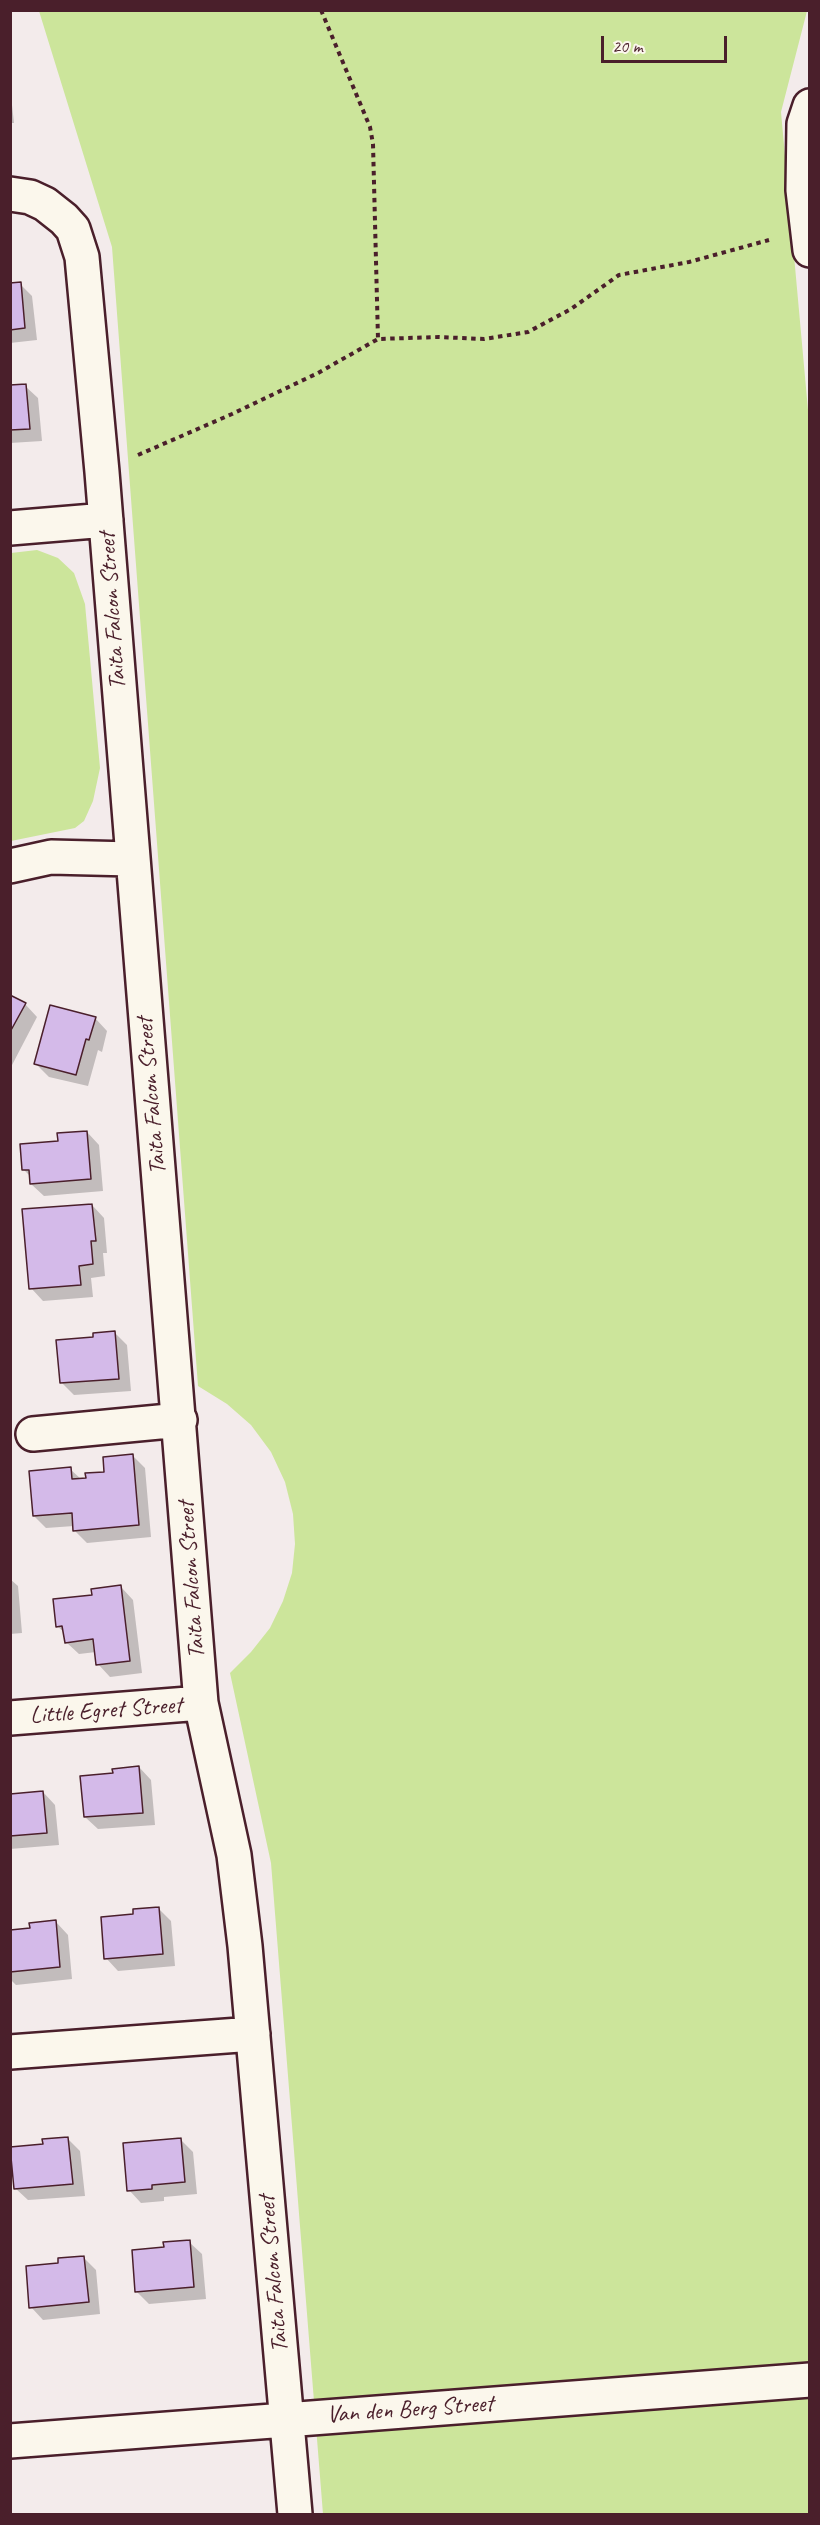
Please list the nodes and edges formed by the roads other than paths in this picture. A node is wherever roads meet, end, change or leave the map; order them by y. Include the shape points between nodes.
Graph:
1 (810, 105) edge
2 (10, 194) edge
3 (808, 240) edge
4 (106, 520) junction
5 (10, 528) edge
6 (132, 859) junction
7 (10, 866) edge
8 (180, 1420) junction
9 (33, 1434) dead end
10 (201, 1703) junction
11 (10, 1718) edge
12 (253, 2034) junction
13 (10, 2052) edge
14 (810, 2380) edge
15 (287, 2419) junction
16 (10, 2441) edge
17 (295, 2514) edge

1 - 3 street via 804,123 803,168
2 - 4 street, Taita Falcon Street via 45,204 73,229 79,242
4 - 5 street
4 - 6 street, Taita Falcon Street
6 - 7 street via 51,857
6 - 8 street, Taita Falcon Street
8 - 9 street
8 - 10 street, Taita Falcon Street
10 - 11 street, Little Egret Street
10 - 12 street, Taita Falcon Street via 234,1855
12 - 13 street
12 - 15 street, Taita Falcon Street
14 - 15 street, Van den Berg Street
15 - 16 street, Van den Berg Street
15 - 17 street, Taita Falcon Street

